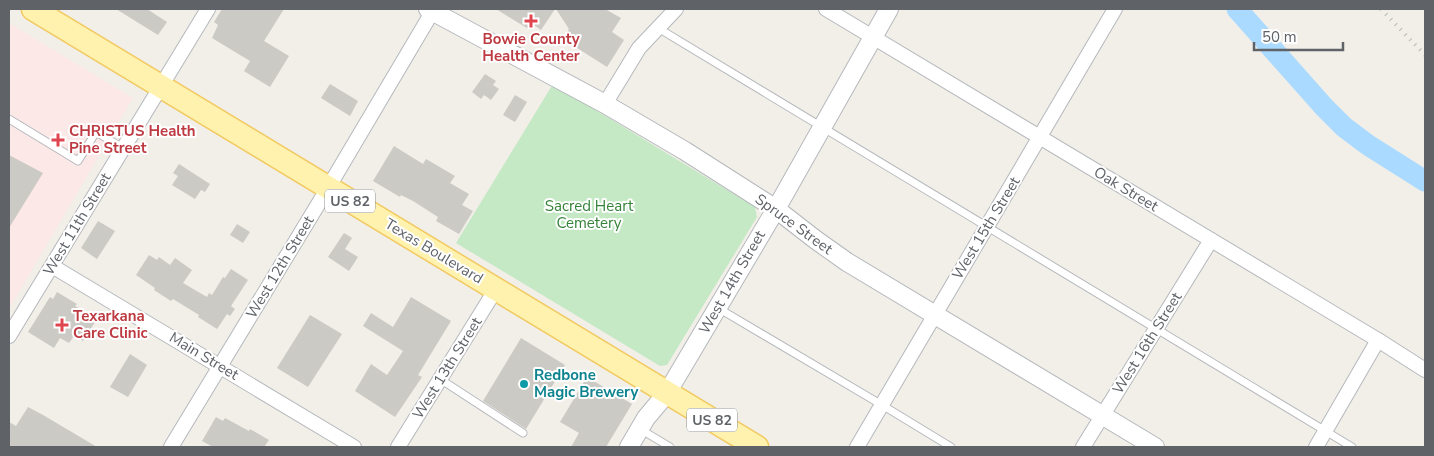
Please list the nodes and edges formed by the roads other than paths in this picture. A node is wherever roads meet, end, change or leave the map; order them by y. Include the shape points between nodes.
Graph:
1 (33, 9) edge
2 (208, 9) edge
3 (676, 9) edge
4 (826, 9) edge
5 (889, 9) edge
6 (1115, 9) edge
7 (432, 10) edge
8 (658, 28) junction
9 (872, 38) junction
10 (161, 87) junction
11 (605, 104) junction
12 (9, 119) edge
13 (822, 126) junction
14 (1040, 137) junction
15 (123, 148) junction
16 (328, 188) junction
17 (776, 209) junction
18 (987, 226) junction
19 (1211, 240) junction
20 (52, 266) junction
21 (496, 289) junction
22 (718, 308) junction
23 (934, 315) junction
24 (1156, 328) junction
25 (9, 336) edge
26 (1378, 340) junction
27 (220, 365) junction
28 (1425, 370) edge
29 (440, 379) junction
30 (667, 393) junction
31 (882, 404) junction
32 (1102, 416) junction
33 (640, 429) junction
34 (1325, 431) junction
35 (523, 433) dead end
36 (170, 447) edge
37 (354, 447) edge
38 (398, 447) edge
39 (629, 447) edge
40 (670, 447) edge
41 (757, 447) edge
42 (857, 447) edge
43 (951, 447) edge
44 (1083, 447) edge
45 (1154, 447) edge
46 (1316, 447) edge
47 (1352, 447) edge

1 - 10 main road, Texas Boulevard / US 82
2 - 10 street, West 11th Street
3 - 8 street
4 - 9 street, Oak Street
5 - 9 street, West 14th Street
6 - 14 street, West 15th Street
7 - 11 street, Spruce Street
7 - 16 street, West 12th Street
8 - 11 street via 639,48
8 - 13 lane
9 - 13 street, West 14th Street
9 - 14 street, Oak Street
10 - 15 street, West 11th Street
10 - 16 main road, Texas Boulevard / US 82
11 - 17 street, Spruce Street
12 - 15 lane via 78,161 96,132
13 - 17 street, West 14th Street
13 - 18 lane
14 - 18 street, West 15th Street
14 - 19 street, Oak Street
15 - 20 street, West 11th Street
16 - 21 main road, Texas Boulevard / US 82
16 - 27 street, West 12th Street
17 - 22 street, West 14th Street
17 - 23 street, Spruce Street via 829,250
18 - 23 street, West 15th Street
18 - 24 lane
19 - 24 street, West 16th Street
19 - 26 street, Oak Street
20 - 25 street, West 11th Street
20 - 27 street, Main Street
21 - 29 street, West 13th Street
21 - 30 main road, Texas Boulevard / US 82
22 - 30 street, West 14th Street
22 - 31 lane
23 - 31 street, West 15th Street
23 - 32 street, Spruce Street
24 - 32 street, West 16th Street
24 - 34 lane
26 - 28 street, Oak Street
26 - 34 street
27 - 36 street, West 12th Street
27 - 37 street, Main Street
29 - 35 lane
29 - 38 street, West 13th Street
30 - 33 street, West 14th Street
30 - 41 main road, Texas Boulevard / US 82
31 - 42 street, West 15th Street
31 - 43 lane
32 - 44 street, West 16th Street
32 - 45 street, Spruce Street
33 - 39 street, West 14th Street
33 - 40 lane
34 - 46 street
34 - 47 lane

